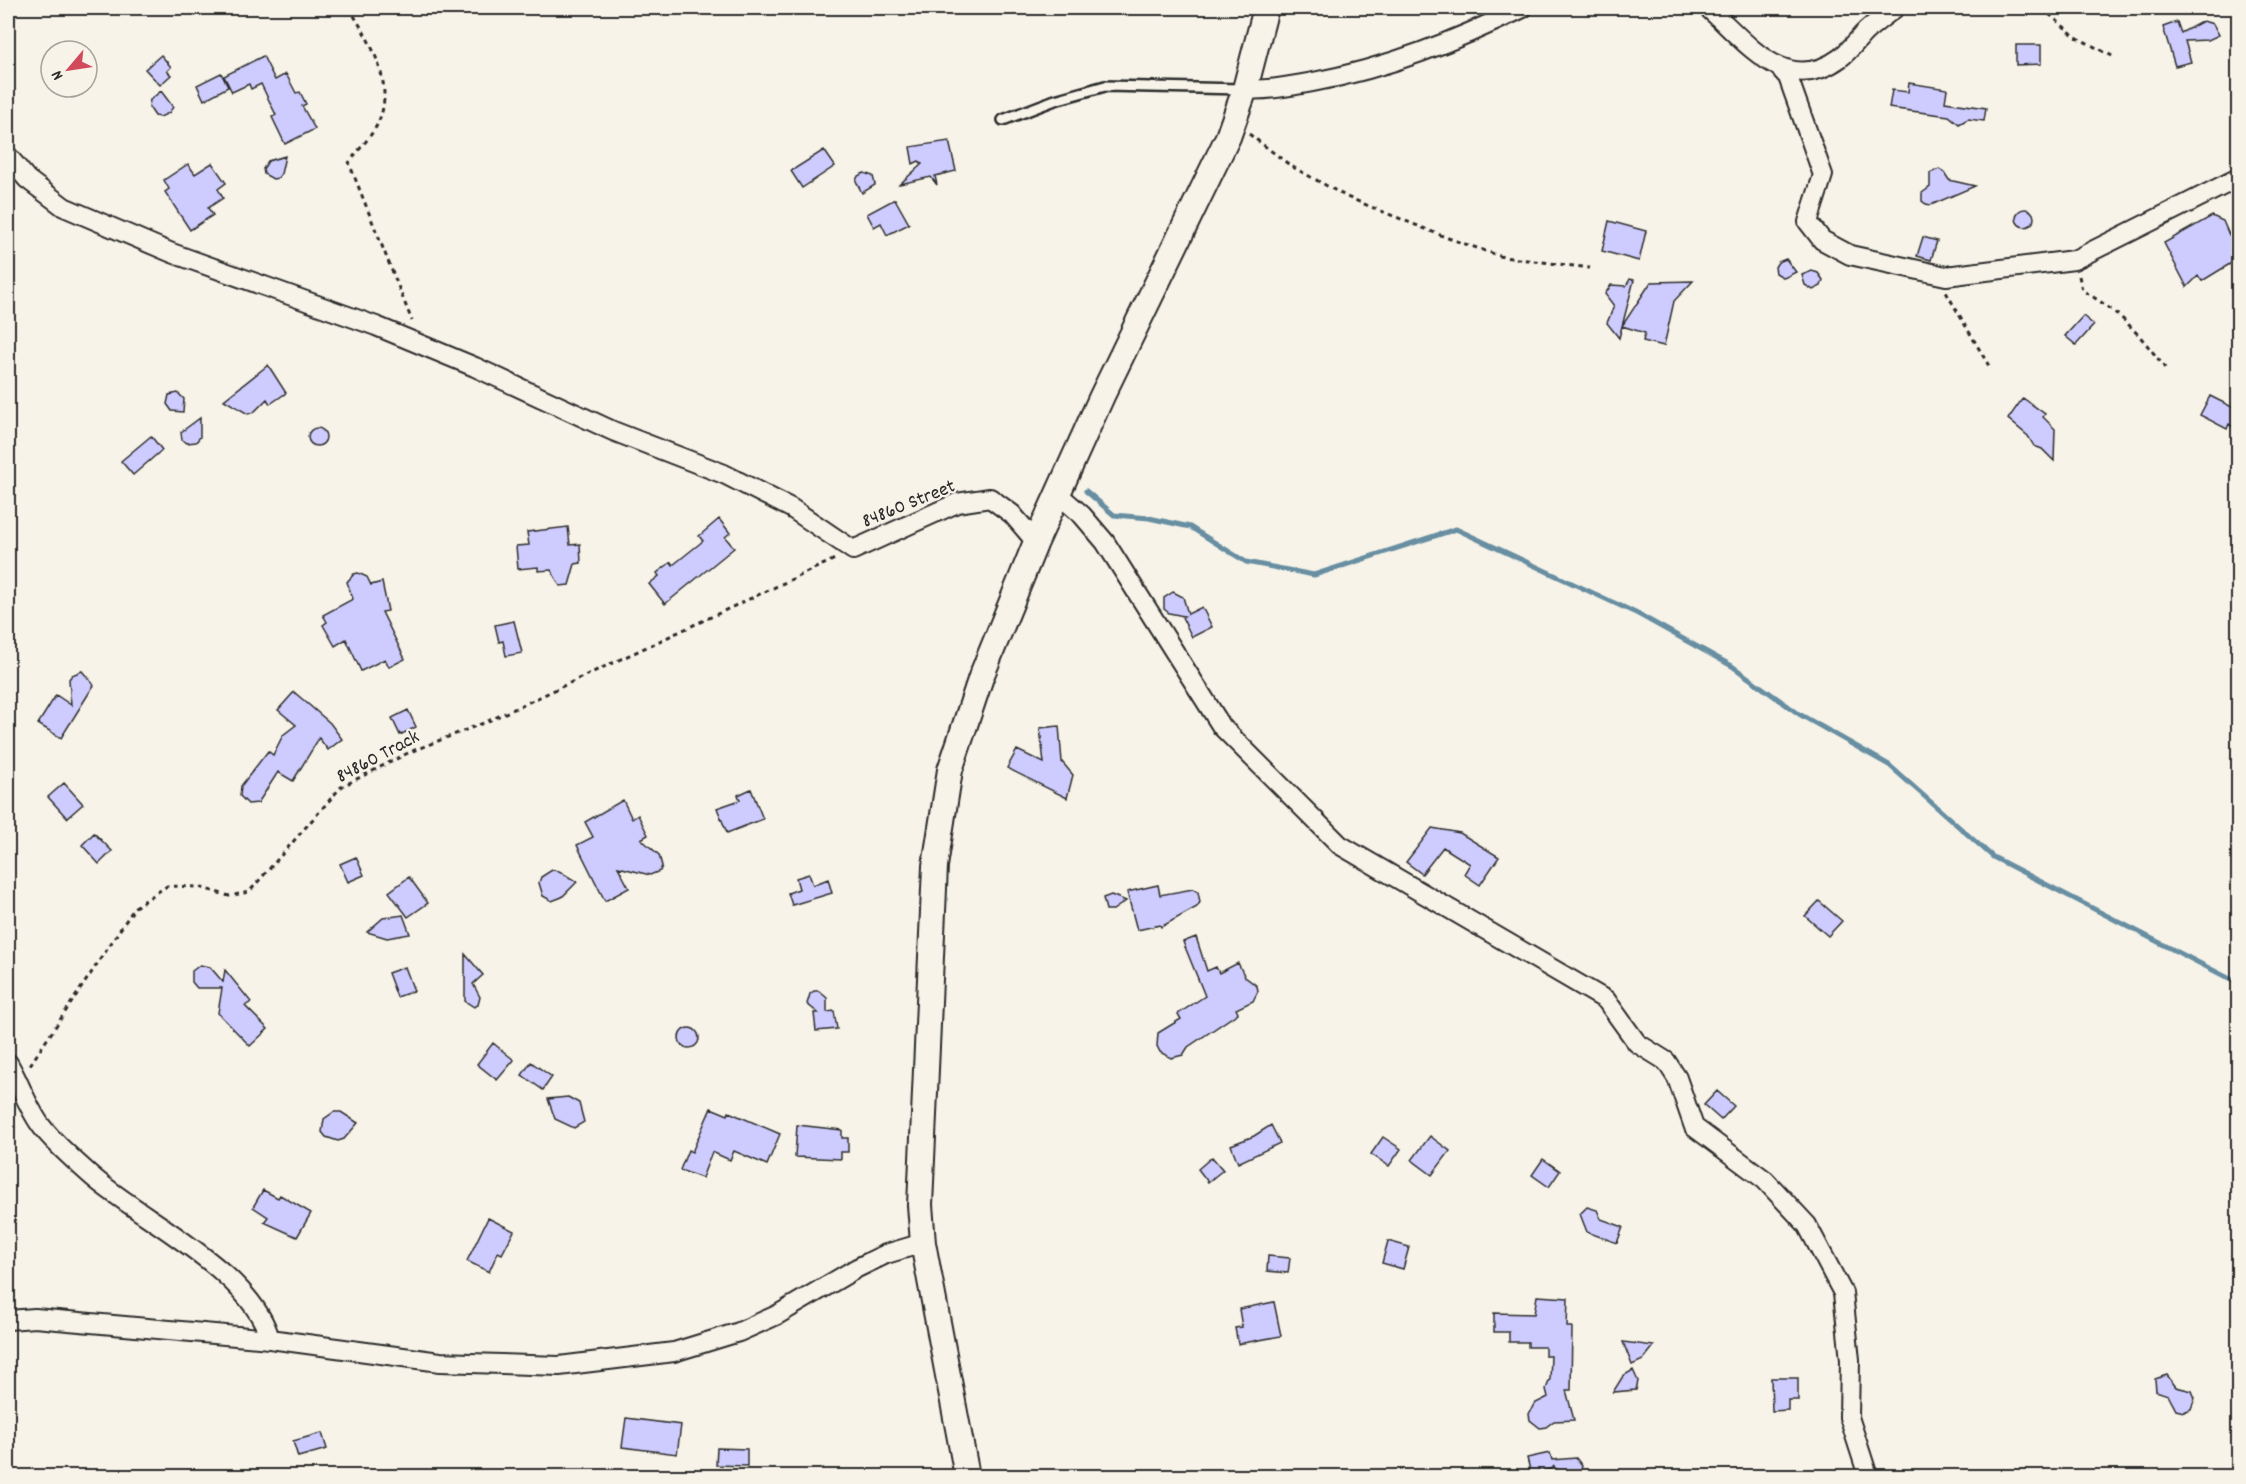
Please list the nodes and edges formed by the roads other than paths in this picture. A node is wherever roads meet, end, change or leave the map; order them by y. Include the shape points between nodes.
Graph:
1 (1266, 8) edge
2 (1523, 8) edge
3 (1708, 8) edge
4 (1895, 8) edge
5 (1778, 66) junction
6 (1245, 89) junction
7 (1004, 120) dead end
8 (8, 156) edge
9 (2238, 178) edge
10 (1058, 494) junction
11 (1036, 542) junction
12 (8, 1063) edge
13 (923, 1243) junction
14 (8, 1320) edge
15 (270, 1339) junction
16 (967, 1476) edge
17 (1868, 1476) edge

1 - 6 street
2 - 6 street via 1425,52 1356,74 1272,90
3 - 5 street via 1754,54
4 - 5 street via 1829,65 1810,71
5 - 9 street via 1788,77 1823,175 1808,222 1822,240 1850,255 1946,276 2074,260
6 - 7 lane via 1105,86
6 - 10 street via 1234,122
8 - 11 street, 84860 Street via 27,179 64,207 171,254 376,326 613,431 724,474 791,508 853,550 957,502 990,498 1012,514
10 - 11 street
10 - 17 street via 1105,542 1222,727 1340,845 1606,1000 1637,1043 1666,1061 1677,1078 1694,1127 1766,1180 1807,1225 1843,1293 1850,1360 1849,1417
11 - 13 street via 981,677 950,770 935,866 920,1204
12 - 15 street via 41,1126 94,1178 201,1254 244,1295 265,1321
13 - 15 street via 857,1268 740,1332 674,1352 547,1365 440,1362
13 - 16 street
14 - 15 street via 35,1318

